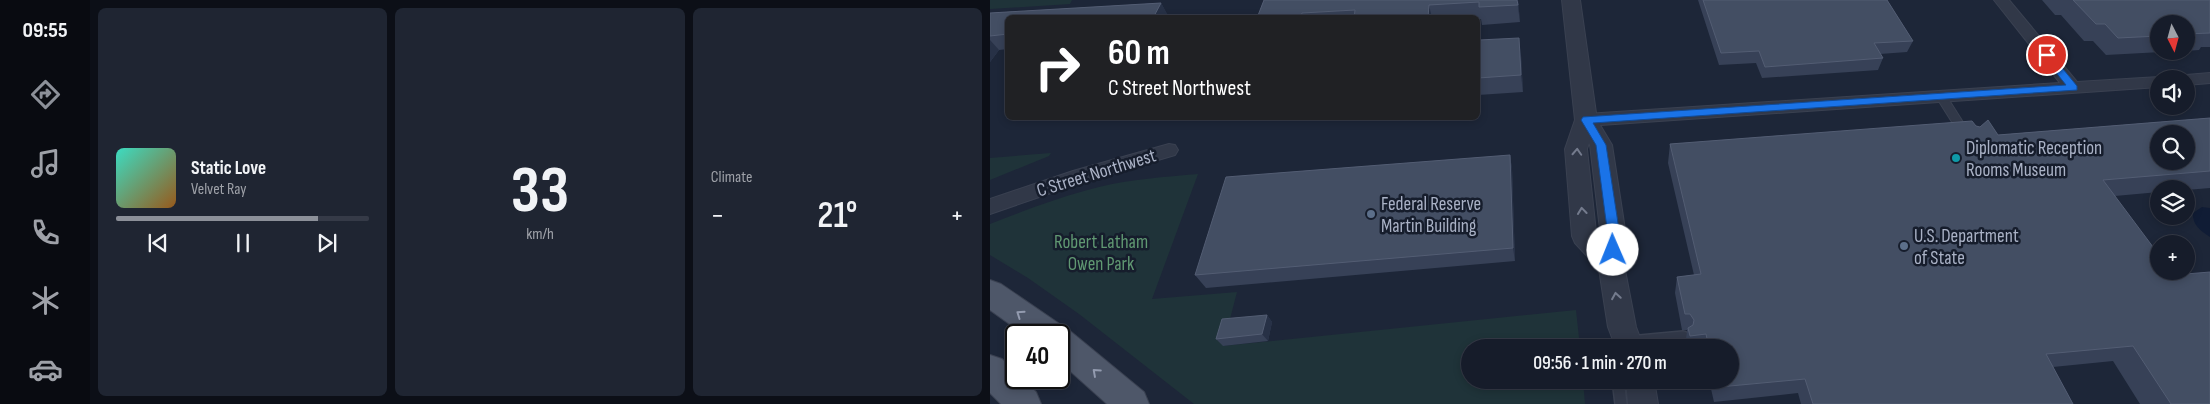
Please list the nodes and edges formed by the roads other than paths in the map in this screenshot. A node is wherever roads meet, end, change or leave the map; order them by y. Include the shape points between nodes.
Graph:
1 (1571, 0) edge
2 (2001, 0) edge
3 (2210, 78) edge
4 (2195, 79) edge
5 (2150, 83) edge
6 (2073, 88) junction
7 (1941, 96) junction
8 (1586, 120) junction
9 (1968, 139) edge
10 (990, 194) edge
11 (990, 207) edge
12 (990, 293) edge
13 (1034, 324) edge
14 (1683, 337) dead end
15 (1625, 339) edge
16 (1654, 339) edge
17 (1070, 350) edge
18 (990, 370) edge
19 (1619, 389) edge
20 (1641, 389) edge
21 (1024, 404) edge
22 (1132, 404) edge
23 (1621, 404) edge
24 (1643, 404) edge

1 - 8 street
2 - 6 street
3 - 4 street
5 - 6 street
6 - 7 street
7 - 8 street
7 - 9 lane
15 -> 8 street via 1611,265 1584,236 1576,148
10 - 11 street, C Street Northwest via 1108,155 1130,150 1169,150 1079,176
13 -> 12 main road
14 - 16 lane
22 -> 17 main road
18 - 21 main road
19 - 23 lane
20 - 24 street

